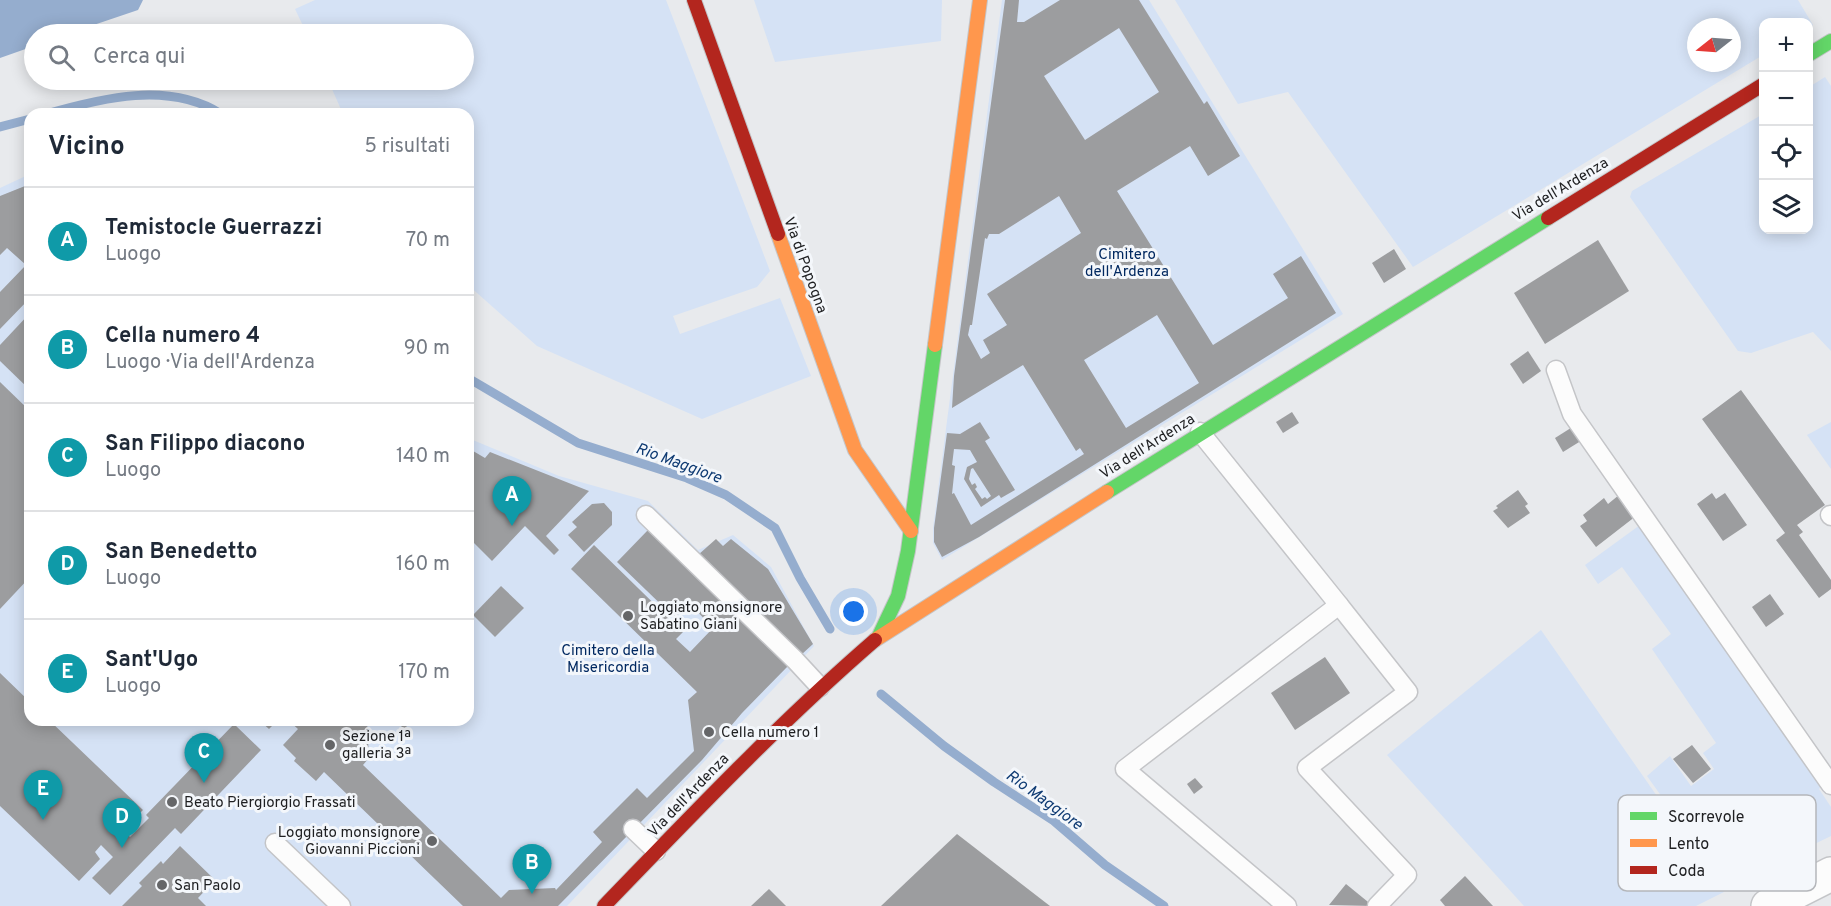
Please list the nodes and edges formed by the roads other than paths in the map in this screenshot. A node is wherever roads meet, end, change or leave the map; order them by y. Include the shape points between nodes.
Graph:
1 (694, 0) edge
2 (980, 0) edge
3 (1831, 40) edge
4 (1813, 52) edge
5 (1759, 87) edge
6 (1556, 370) dead end
7 (1200, 432) junction
8 (646, 515) dead end
9 (910, 531) junction
10 (1339, 605) junction
11 (879, 636) junction
12 (822, 684) junction
13 (1831, 785) edge
14 (633, 829) dead end
15 (275, 843) dead end
16 (656, 851) junction
17 (1831, 874) edge
18 (1816, 882) edge
19 (1798, 891) edge
20 (341, 906) edge
21 (604, 906) edge
22 (1287, 906) edge
23 (1377, 906) edge
24 (1768, 906) edge

1 - 9 main road, Via di Popogna via 855,450
2 - 9 main road
3 - 4 main road
5 - 7 main road, Via dell'Ardenza
6 - 13 lane via 1572,414
7 - 10 lane
7 - 11 main road, Via dell'Ardenza
8 - 12 lane
9 - 11 main road via 898,596
10 - 22 lane via 1125,769
10 - 23 lane via 1408,692 1307,768 1407,875
11 - 12 main road, Via dell'Ardenza
12 - 16 main road, Via dell'Ardenza
14 - 16 lane
15 - 20 lane
16 - 21 main road, Via dell'Ardenza
17 - 18 street
19 - 24 street

